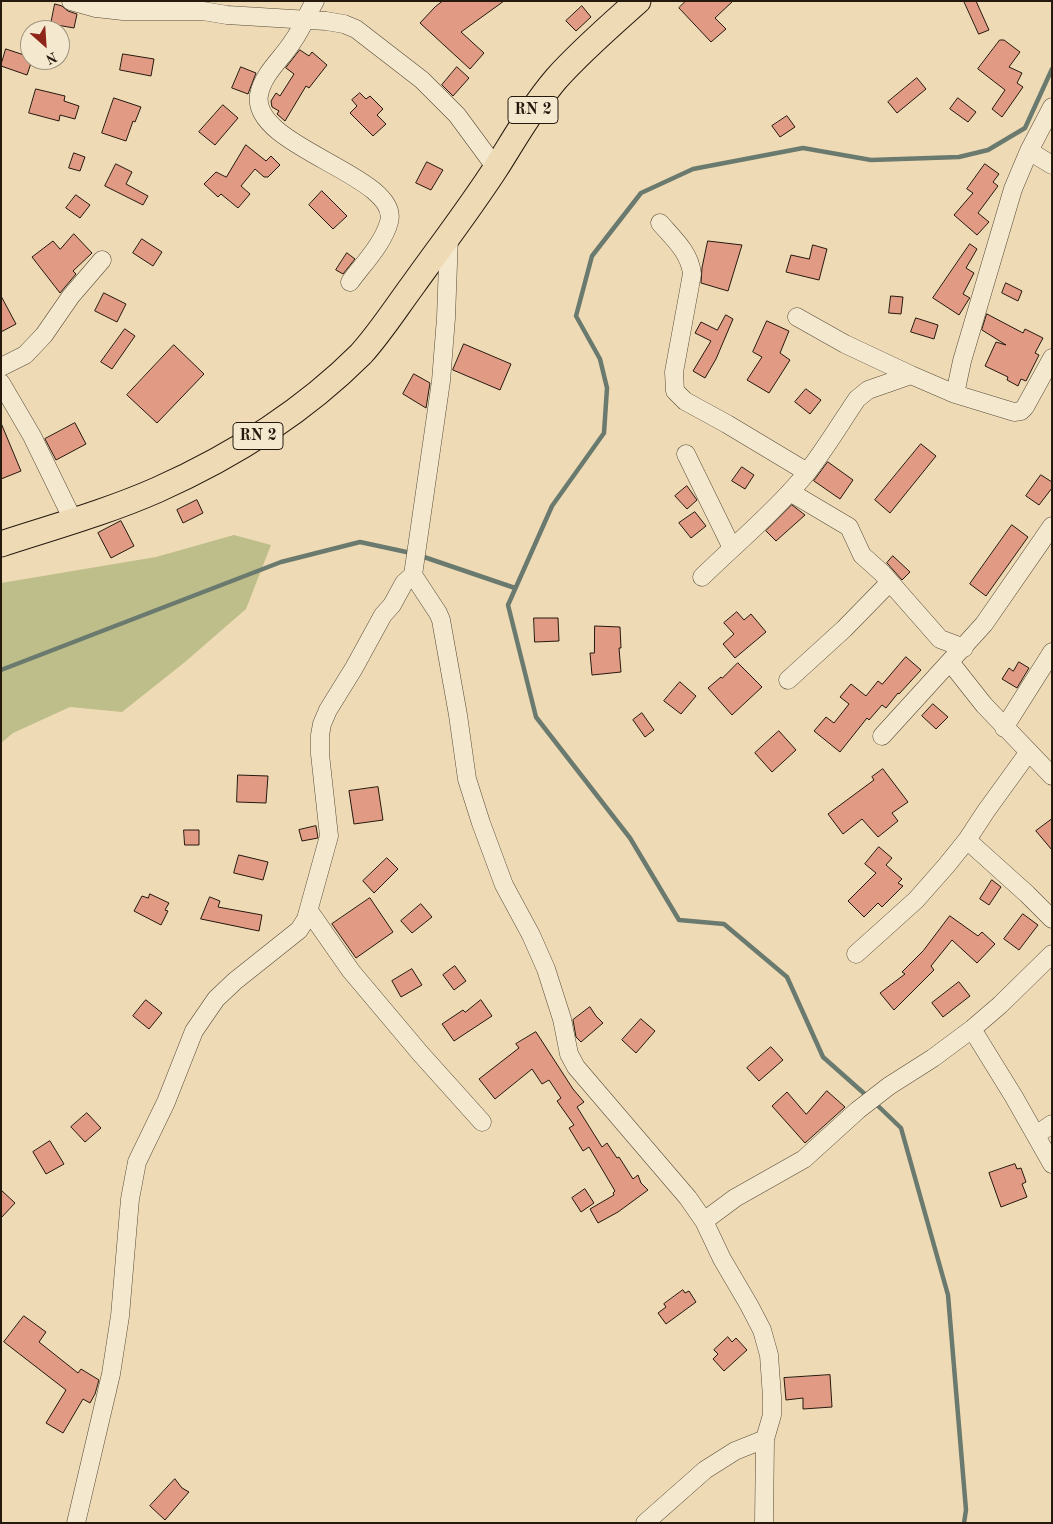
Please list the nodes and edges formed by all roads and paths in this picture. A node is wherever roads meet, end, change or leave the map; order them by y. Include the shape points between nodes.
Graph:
1 (71, 1) edge
2 (315, 1) edge
3 (638, 1) edge
4 (304, 20) junction
5 (1052, 107) edge
6 (1029, 151) junction
7 (1052, 165) edge
8 (496, 168) junction
9 (660, 223) dead end
10 (449, 236) junction
11 (102, 260) dead end
12 (350, 282) dead end
13 (797, 317) dead end
14 (1052, 358) edge
15 (1, 367) edge
16 (910, 375) junction
17 (1, 383) edge
18 (955, 394) junction
19 (686, 454) dead end
20 (807, 472) junction
21 (790, 492) junction
22 (73, 520) junction
23 (1052, 526) edge
24 (1, 544) edge
25 (732, 548) junction
26 (413, 575) junction
27 (702, 577) dead end
28 (890, 582) junction
29 (964, 648) junction
30 (1052, 652) edge
31 (950, 662) junction
32 (788, 680) dead end
33 (1004, 728) junction
34 (882, 736) dead end
35 (1028, 753) junction
36 (1052, 776) edge
37 (967, 840) junction
38 (309, 912) junction
39 (1052, 919) edge
40 (856, 954) dead end
41 (1052, 954) edge
42 (972, 1029) junction
43 (482, 1122) dead end
44 (1052, 1124) edge
45 (1036, 1135) junction
46 (1052, 1164) edge
47 (704, 1221) junction
48 (765, 1439) junction
49 (76, 1523) edge
50 (645, 1523) edge
51 (764, 1523) edge

1 - 4 street via 123,11 203,12
2 - 4 street
3 - 8 highway, RN 2 via 556,79
4 - 8 street via 344,24 356,29 407,68 457,115
4 - 12 street via 294,41 263,81 260,109 267,120 285,135 370,187 387,205 389,222 381,240
5 - 6 street
6 - 7 street
6 - 18 street via 1002,224
8 - 10 highway, RN 2
9 - 20 street via 691,263 692,274 674,372 676,391 685,401
10 - 22 highway, RN 2 via 362,352 298,409 196,471 156,490
10 - 26 street via 440,381
11 - 15 street via 71,296 44,336 25,355
13 - 16 street
14 - 18 street via 1021,411 1014,412
16 - 18 street
16 - 20 street via 868,390 857,399
17 - 22 street via 32,436
19 - 25 street
20 - 21 street
21 - 25 street
21 - 28 street via 849,527 862,555
22 - 24 highway, RN 2
23 - 29 street
25 - 27 street
26 - 38 street via 383,615 322,724 320,748 329,836
26 - 47 street via 441,620 468,779 504,885 546,969 569,1054 576,1067
28 - 29 street via 940,639
28 - 32 street
29 - 31 street
30 - 33 street
31 - 33 street
31 - 34 street
33 - 35 street
35 - 36 street
35 - 37 street
37 - 39 street
37 - 40 street via 916,900
38 - 43 street via 351,971
38 - 49 street via 300,930 216,999 194,1031 166,1102 137,1162 111,1374
41 - 42 street
42 - 45 street
42 - 47 street via 889,1086 804,1159 736,1198
44 - 45 street
45 - 46 street
47 - 48 street via 762,1330 769,1355 772,1415
48 - 50 street via 735,1451 705,1470
48 - 51 street

